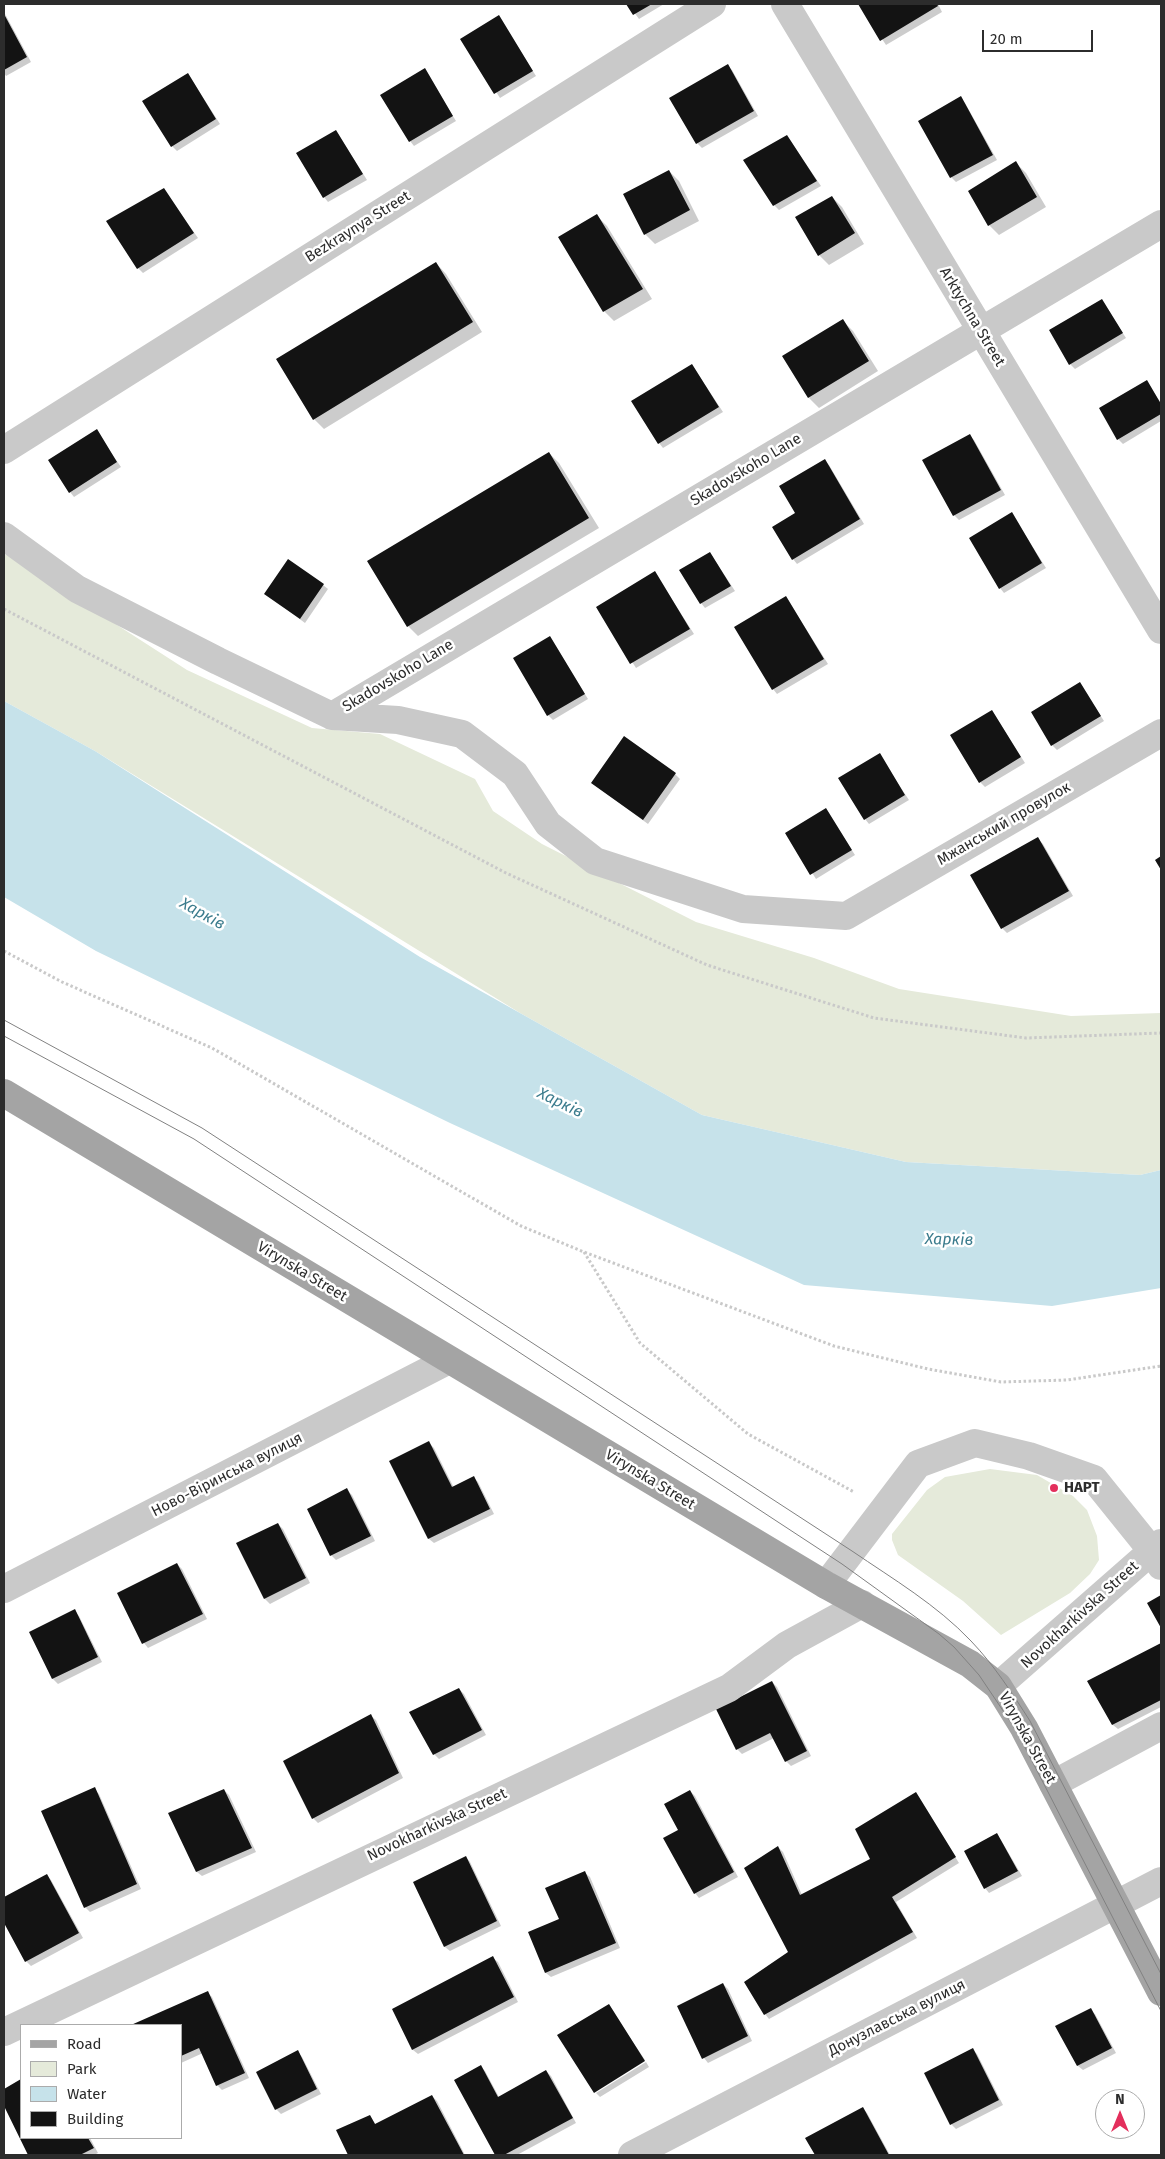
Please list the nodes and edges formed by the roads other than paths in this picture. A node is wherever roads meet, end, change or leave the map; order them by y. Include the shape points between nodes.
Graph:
1 (712, 4) edge
2 (785, 4) edge
3 (1161, 224) edge
4 (980, 331) junction
5 (4, 450) edge
6 (4, 536) edge
7 (1161, 630) edge
8 (332, 716) junction
9 (1161, 733) edge
10 (4, 1093) edge
11 (450, 1360) junction
12 (1158, 1553) edge
13 (826, 1585) junction
14 (4, 1589) edge
15 (862, 1604) junction
16 (998, 1686) junction
17 (1161, 1726) edge
18 (1053, 1784) junction
19 (1161, 1881) edge
20 (1115, 1904) junction
21 (1161, 1992) edge
22 (20, 2024) edge
23 (21, 2024) edge
24 (4, 2032) edge
25 (632, 2155) edge

1 - 5 street, Bezkraynya Street
2 - 4 street, Arktychna Street
3 - 4 street, Skadovskoho Lane
4 - 7 street, Arktychna Street
4 - 8 street, Skadovskoho Lane
6 - 8 street via 76,589
8 - 9 street, Мжанський провулок via 398,720 462,734 515,774 548,824 595,861 743,909 846,916
10 - 11 main road, Virynska Street
11 - 13 main road, Virynska Street
11 - 14 street, Ново-Віринська вулиця
12 - 13 street via 1094,1479 1029,1456 975,1443 918,1464
12 - 16 street, Novokharkivska Street
13 - 15 main road, Virynska Street
15 - 16 main road, Virynska Street via 970,1664
15 - 23 street, Novokharkivska Street via 787,1645 729,1688
16 - 18 main road, Virynska Street
17 - 18 street
18 - 20 main road, Virynska Street
19 - 20 street, Донузлавська вулиця
20 - 21 main road, Virynska Street
20 - 25 street, Донузлавська вулиця
22 - 24 street, Novokharkivska Street

